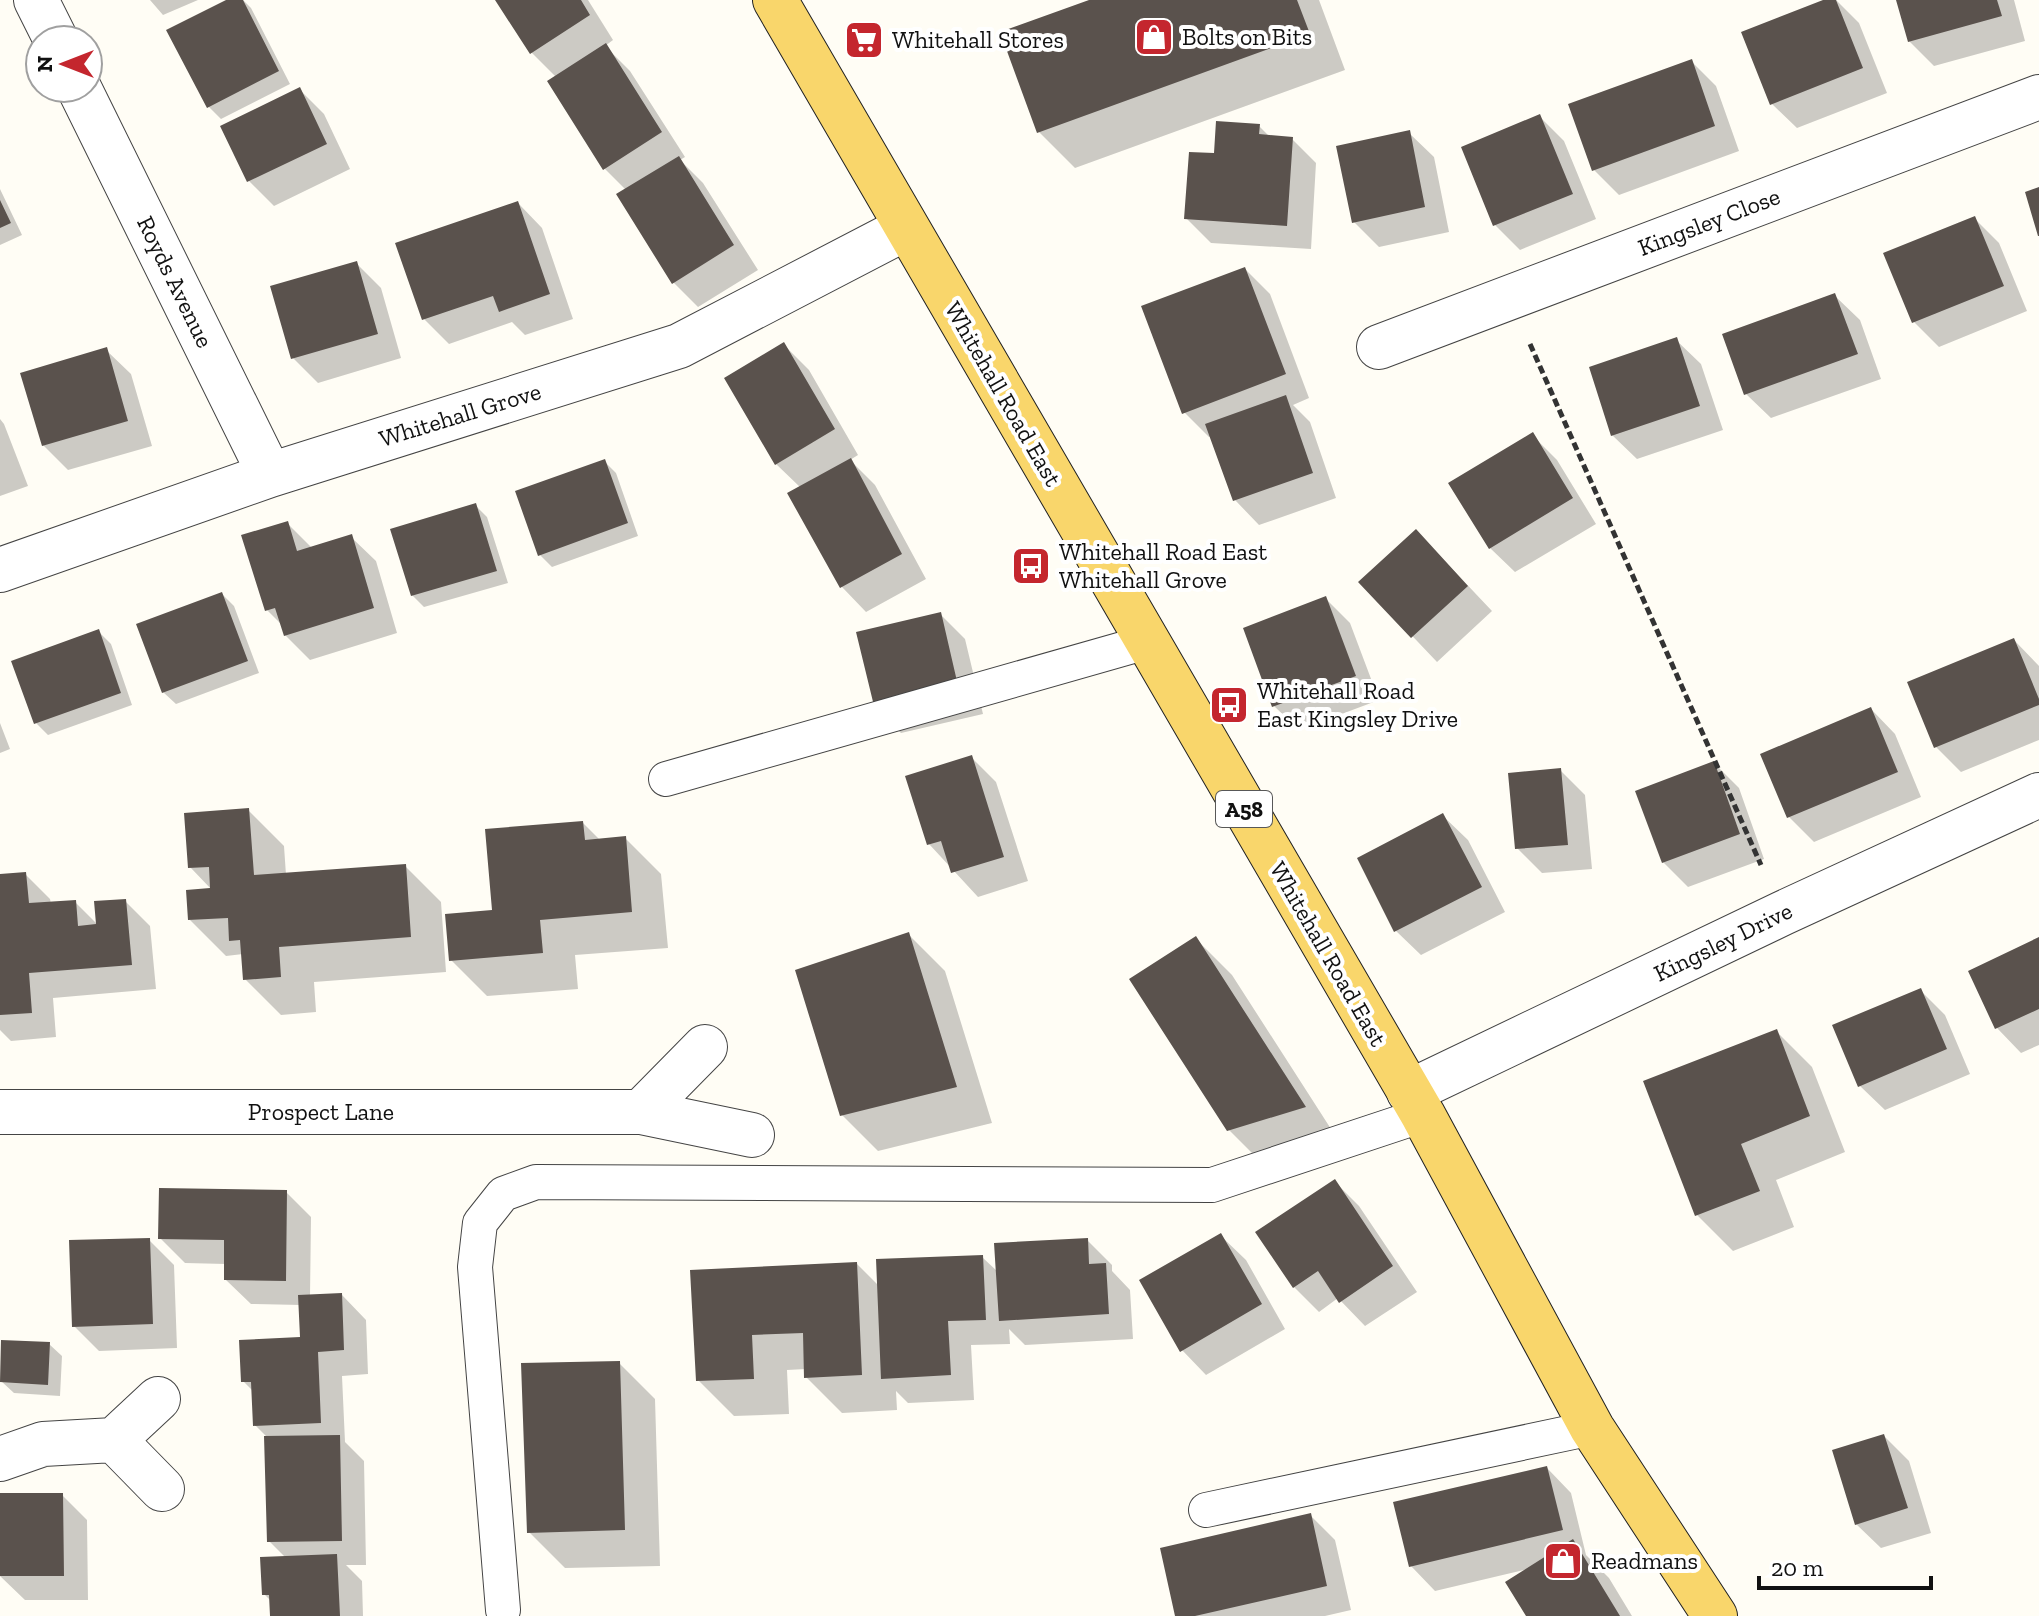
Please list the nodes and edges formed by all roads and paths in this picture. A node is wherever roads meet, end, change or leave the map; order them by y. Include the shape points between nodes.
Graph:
1 (36, 0) edge
2 (775, 0) edge
3 (48, 24) edge
4 (2039, 97) edge
5 (87, 104) edge
6 (906, 228) junction
7 (1510, 298) junction
8 (1379, 347) dead end
9 (270, 475) junction
10 (0, 570) edge
11 (1147, 642) junction
12 (666, 779) dead end
13 (2039, 795) edge
14 (1783, 913) junction
15 (705, 1047) dead end
16 (1416, 1104) junction
17 (0, 1112) edge
18 (641, 1112) junction
19 (752, 1135) dead end
20 (158, 1399) dead end
21 (1592, 1428) junction
22 (114, 1440) junction
23 (0, 1459) edge
24 (162, 1489) dead end
25 (1206, 1510) dead end
26 (503, 1610) dead end
27 (1715, 1616) edge

1 - 3 street
2 - 6 main road, Whitehall Road East / A58
4 - 7 street, Kingsley Close
5 - 9 street, Royds Avenue
6 - 9 street, Whitehall Grove via 679,346
6 - 11 main road, Whitehall Road East / A58
7 - 8 street, Kingsley Close
7 - 14 path
9 - 10 street, Whitehall Grove
11 - 12 lane
11 - 16 main road, Whitehall Road East / A58
13 - 14 street, Kingsley Drive
14 - 16 street, Kingsley Drive
15 - 18 street
16 - 21 main road, Whitehall Road East / A58
16 - 26 lane via 1212,1185 536,1182 503,1194 480,1223 475,1267
17 - 18 street, Prospect Lane
18 - 19 street, Prospect Lane
20 - 22 street
21 - 25 lane
21 - 27 main road, Whitehall Road East / A58
22 - 23 street via 43,1444
22 - 24 street

